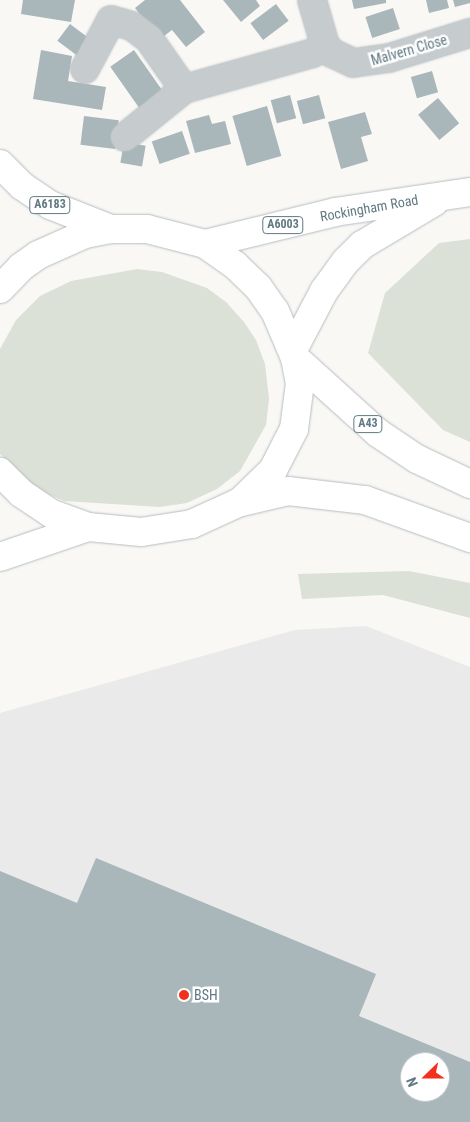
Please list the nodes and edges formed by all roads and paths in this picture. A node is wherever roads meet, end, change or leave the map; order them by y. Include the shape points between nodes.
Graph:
1 (312, 0) edge
2 (109, 10) edge
3 (470, 33) edge
4 (325, 44) junction
5 (85, 69) dead end
6 (184, 89) junction
7 (126, 137) dead end
8 (0, 164) edge
9 (458, 193) edge
10 (111, 230) junction
11 (205, 244) junction
12 (0, 289) edge
13 (294, 354) junction
14 (0, 472) edge
15 (470, 484) edge
16 (240, 502) junction
17 (88, 527) junction
18 (470, 538) edge
19 (0, 557) edge

1 - 4 street
2 - 5 street
2 - 6 street via 149,39
3 - 4 street, Malvern Close via 363,63 342,59
4 - 6 street via 313,53
6 - 7 street
8 - 10 main road, A6183 via 22,186 50,205
9 - 11 main road, Rockingham Road / A6003 via 335,212
9 - 13 main road, Rockingham Road / A6003 via 362,245 324,291
10 - 11 main road, A43 via 147,229
10 - 12 main road, A43 via 60,244 21,267
11 - 13 main road, A43 via 235,265 258,287 282,324
13 - 15 main road, A43 via 378,433 417,459
13 - 16 main road, A43 via 300,383 294,429 273,470
14 - 17 main road, A43 via 21,493 52,514
16 - 17 main road, A43 via 217,515 167,529 115,531
16 - 18 main road, A43 via 288,491 365,500
17 - 19 main road, A43

